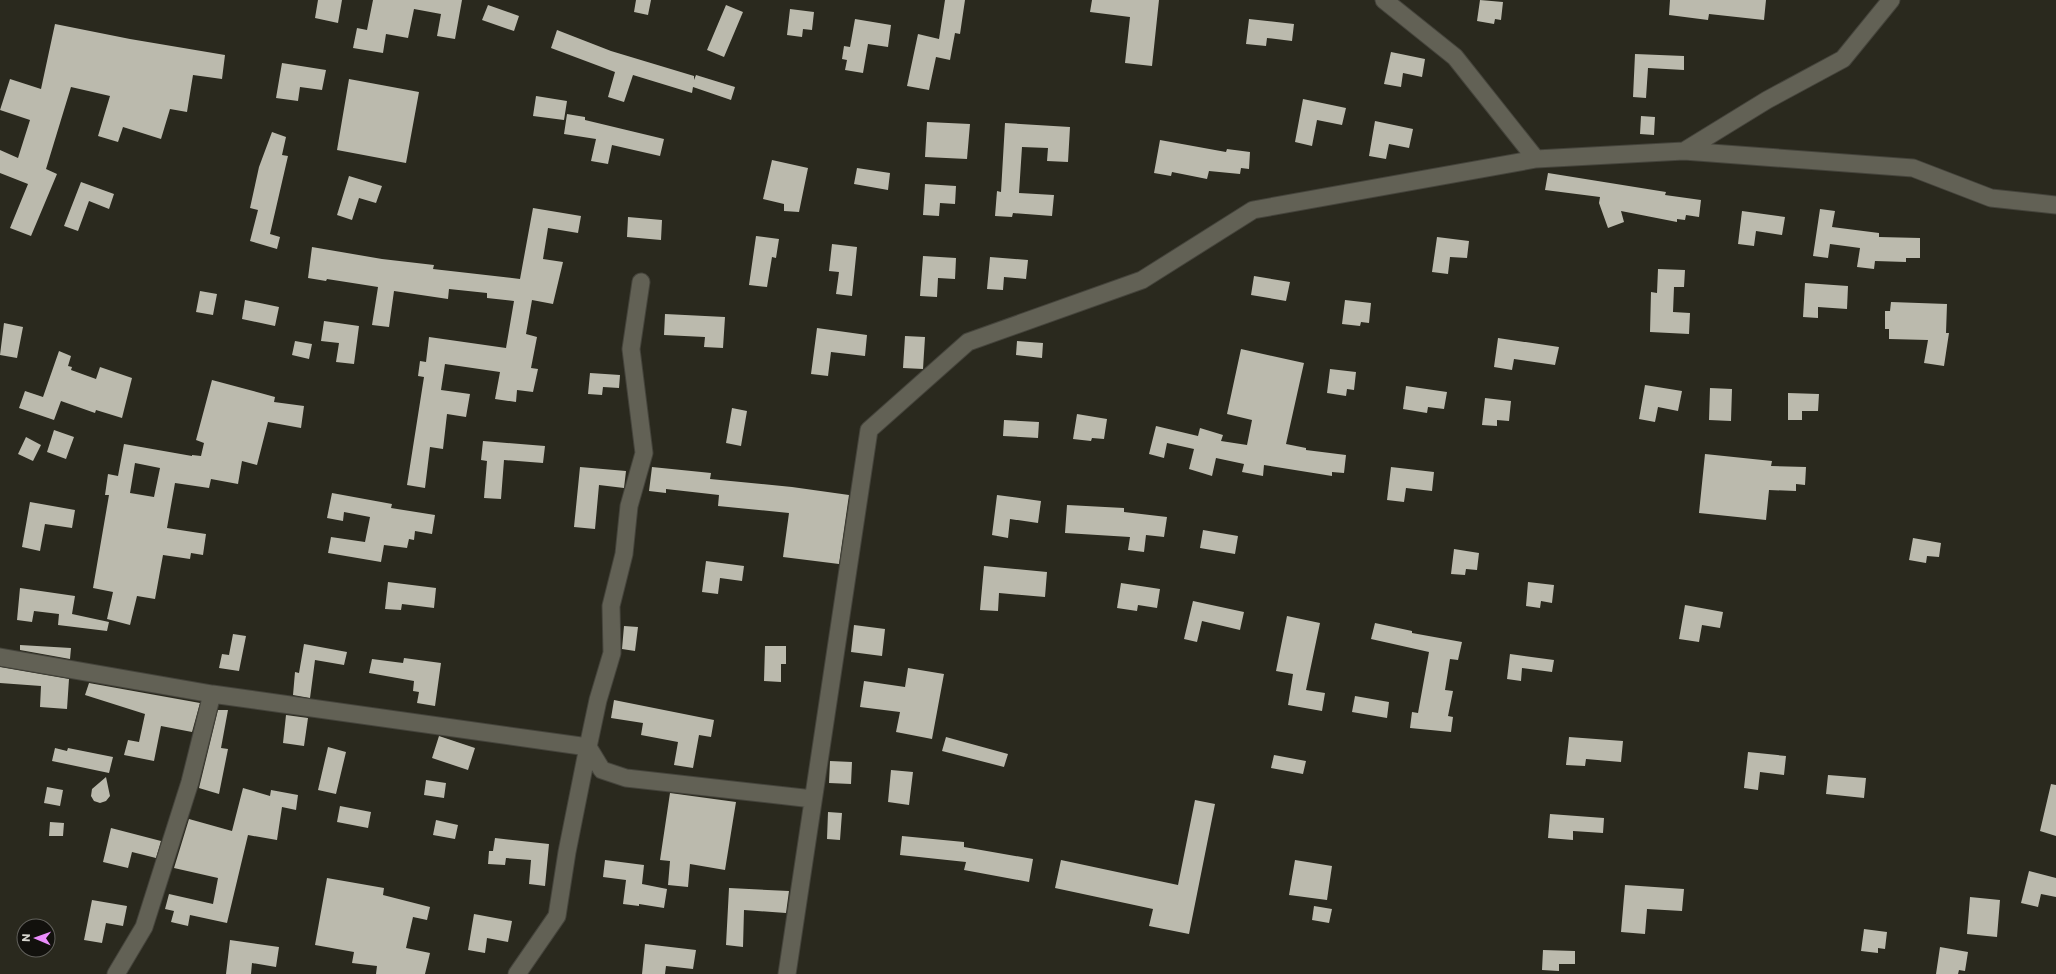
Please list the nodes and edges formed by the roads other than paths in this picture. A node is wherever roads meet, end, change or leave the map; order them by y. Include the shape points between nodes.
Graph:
1 (1384, 0) edge
2 (1891, 0) edge
3 (1684, 151) junction
4 (1536, 159) junction
5 (2056, 205) edge
6 (641, 282) dead end
7 (0, 657) edge
8 (212, 694) junction
9 (588, 747) junction
10 (814, 799) junction
11 (116, 974) edge
12 (517, 974) edge
13 (787, 974) edge

1 - 4 street via 1455,57
2 - 3 street via 1843,58 1767,100
3 - 4 street
3 - 5 street via 1913,168 1991,198
4 - 10 street via 1253,210 1142,280 968,342 869,430
6 - 9 street via 631,349 644,453 628,506 624,554 612,606 612,653
7 - 8 street
8 - 9 street
8 - 11 street via 188,789 144,927
9 - 10 street via 602,770 626,778
9 - 12 street via 557,916
10 - 13 street

